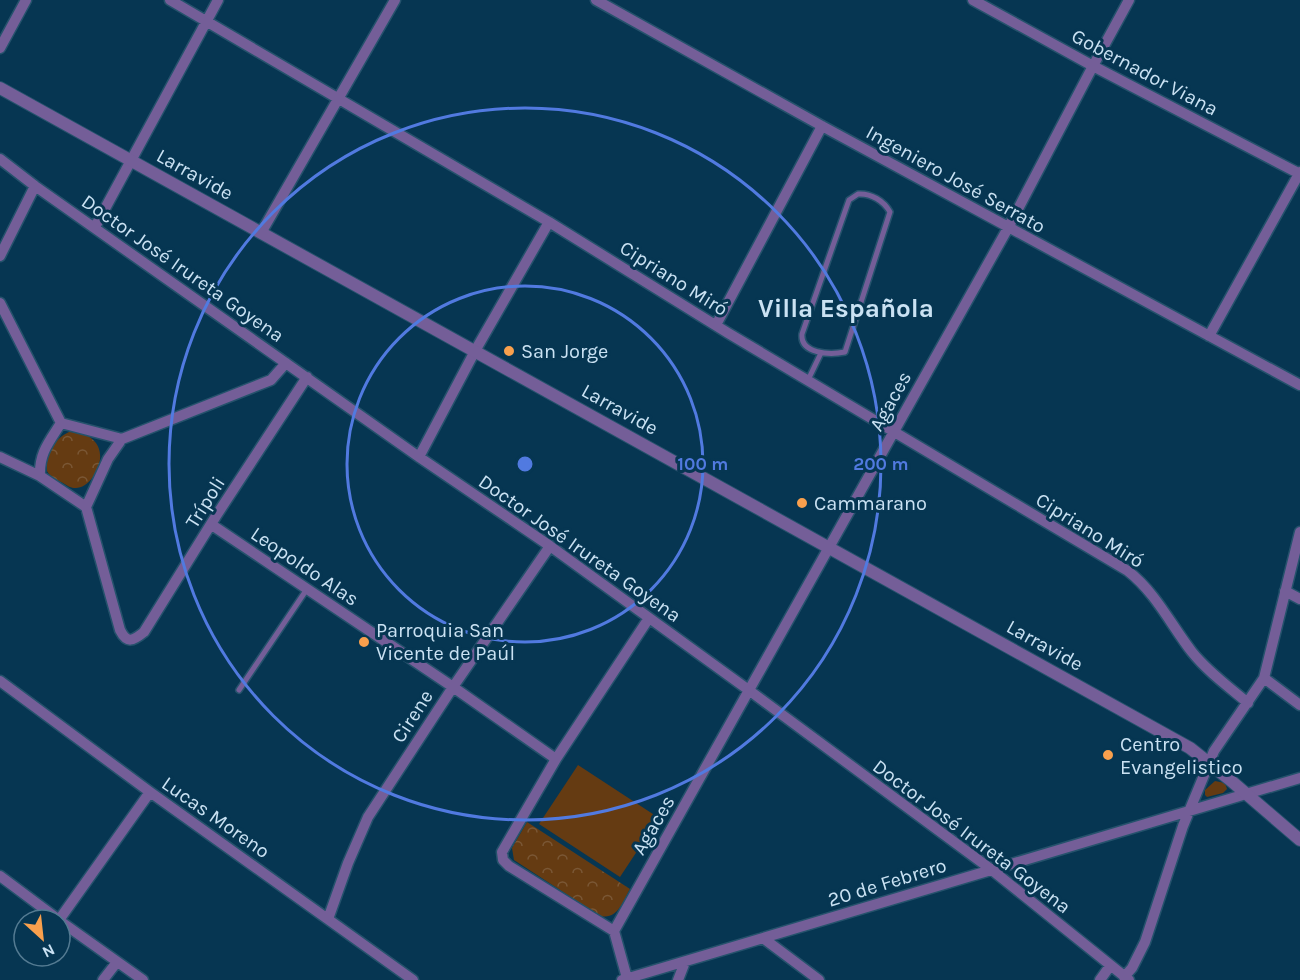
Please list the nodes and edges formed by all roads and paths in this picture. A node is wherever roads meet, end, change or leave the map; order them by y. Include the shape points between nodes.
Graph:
1 (26, 0) edge
2 (170, 0) edge
3 (218, 0) edge
4 (395, 0) edge
5 (596, 0) edge
6 (974, 0) edge
7 (1129, 0) edge
8 (206, 21) junction
9 (0, 48) edge
10 (1093, 66) junction
11 (0, 88) edge
12 (339, 99) junction
13 (822, 126) junction
14 (0, 159) edge
15 (132, 160) junction
16 (1300, 173) edge
17 (35, 186) junction
18 (549, 222) junction
19 (94, 227) junction
20 (1008, 228) junction
21 (261, 233) junction
22 (0, 256) edge
23 (0, 303) edge
24 (716, 325) junction
25 (1209, 336) junction
26 (475, 351) junction
27 (821, 353) junction
28 (286, 363) junction
29 (308, 377) junction
30 (808, 380) junction
31 (1300, 385) edge
32 (61, 423) junction
33 (893, 432) junction
34 (122, 439) junction
35 (0, 457) edge
36 (419, 457) junction
37 (40, 476) junction
38 (86, 507) junction
39 (213, 525) junction
40 (1300, 532) edge
41 (550, 546) junction
42 (830, 547) junction
43 (307, 589) junction
44 (1285, 591) junction
45 (1300, 599) edge
46 (649, 618) junction
47 (1264, 678) junction
48 (0, 681) edge
49 (453, 687) junction
50 (239, 690) dead end
51 (750, 691) junction
52 (1248, 703) junction
53 (1300, 705) edge
54 (556, 759) junction
55 (1209, 762) junction
56 (1300, 778) edge
57 (150, 792) junction
58 (1246, 794) junction
59 (1189, 810) junction
60 (1300, 840) edge
61 (992, 870) junction
62 (0, 876) edge
63 (43, 908) edge
64 (68, 908) edge
65 (328, 919) junction
66 (72, 929) edge
67 (614, 931) junction
68 (763, 938) junction
69 (117, 962) junction
70 (685, 962) junction
71 (1110, 966) junction
72 (1127, 978) edge
73 (624, 979) edge
74 (103, 980) edge
75 (143, 980) edge
76 (413, 980) edge
77 (678, 980) edge
78 (819, 980) edge
79 (1100, 980) edge

1 - 9 street
2 - 8 street, Cipriano Miró
3 - 8 street
4 - 12 street
5 - 13 street, Ingeniero José Serrato
6 - 10 street, Gobernador Viana
7 - 10 street, Agaces
8 - 12 street, Cipriano Miró
8 - 15 street
10 - 16 street, Gobernador Viana
10 - 20 street, Agaces
11 - 15 street, Larravide
12 - 18 street, Cipriano Miró
12 - 21 street
13 - 20 street, Ingeniero José Serrato
13 - 24 street
14 - 17 street, Doctor José Irureta Goyena
15 - 19 street
15 - 21 street, Larravide
16 - 25 street
17 - 19 street, Doctor José Irureta Goyena
17 - 22 street
18 - 24 street, Cipriano Miró
18 - 26 street
19 - 28 street, Doctor José Irureta Goyena
20 - 25 street, Ingeniero José Serrato
20 - 33 street, Agaces
21 - 26 street, Larravide
23 - 32 street
24 - 30 street, Cipriano Miró
25 - 31 street, Ingeniero José Serrato
26 - 36 street
26 - 42 street, Larravide
27 - 27 lane via 804,345 802,334 849,200 865,194 884,203 890,212 844,352
27 - 30 lane
28 - 29 street, Doctor José Irureta Goyena
28 - 34 street via 271,380
29 - 36 street, Doctor José Irureta Goyena
29 - 39 street, Trípoli
30 - 33 street, Cipriano Miró
32 - 34 street
32 - 37 street via 40,459
33 - 42 street, Agaces
33 - 52 street, Cipriano Miró via 1128,571 1157,601 1193,653
34 - 38 street
35 - 37 street
36 - 41 street, Doctor José Irureta Goyena
37 - 38 street
38 - 39 street, Trípoli via 120,630 129,640 144,632
39 - 43 street, Leopoldo Alas
40 - 44 street
41 - 46 street, Doctor José Irureta Goyena
41 - 49 street, Cirene
42 - 51 street, Agaces
42 - 55 street, Larravide
43 - 49 street, Leopoldo Alas
43 - 50 lane
44 - 45 street
44 - 47 street
46 - 51 street, Doctor José Irureta Goyena
46 - 54 street
47 - 52 street
47 - 53 street
48 - 57 street, Lucas Moreno
49 - 54 street, Leopoldo Alas
49 - 65 street, Cirene via 368,817
51 - 61 street, Doctor José Irureta Goyena
51 - 67 street, Agaces
52 - 55 street
54 - 67 street via 502,852 503,860
55 - 58 street, Larravide
55 - 59 street
56 - 58 street, 20 de Febrero
57 - 64 street
57 - 65 street, Lucas Moreno
58 - 59 street, 20 de Febrero
58 - 60 street, Larravide
59 - 61 street, 20 de Febrero
59 - 72 street via 1145,942
61 - 68 street, 20 de Febrero
61 - 71 street, Doctor José Irureta Goyena
62 - 63 street
65 - 76 street, Lucas Moreno
66 - 69 street
67 - 73 street
68 - 70 street, 20 de Febrero
68 - 78 street
69 - 74 street
69 - 75 street
70 - 73 street, 20 de Febrero
70 - 77 street
71 - 72 street, Doctor José Irureta Goyena
71 - 79 street

